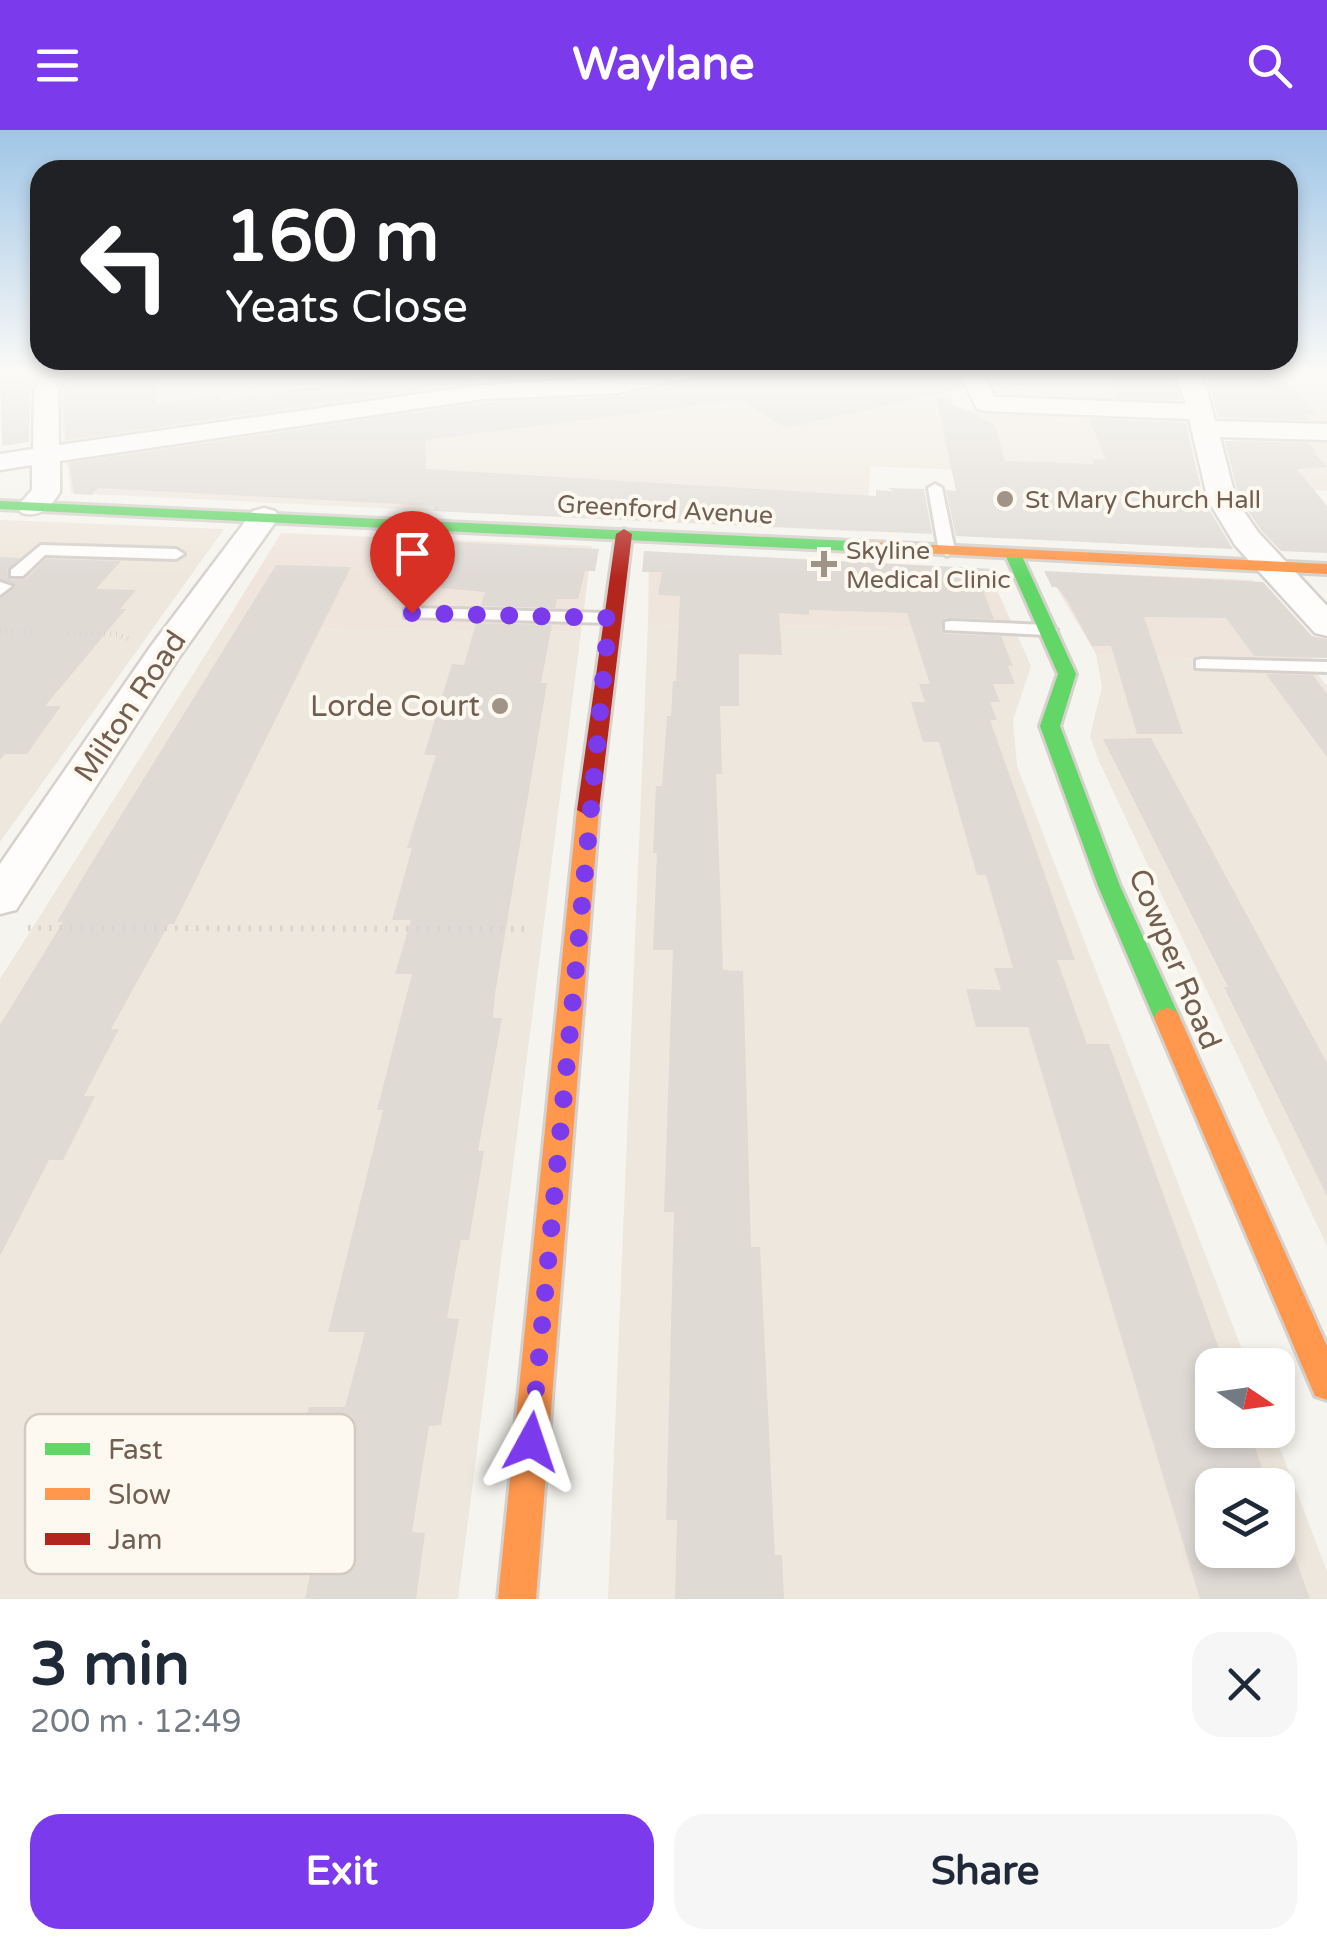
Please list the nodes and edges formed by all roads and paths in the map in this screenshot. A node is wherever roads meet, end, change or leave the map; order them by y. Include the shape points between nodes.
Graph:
1 (44, 441) edge
2 (144, 441) edge
3 (1207, 441) edge
4 (44, 455) junction
5 (0, 462) edge
6 (935, 488) dead end
7 (0, 506) edge
8 (32, 507) junction
9 (264, 516) junction
10 (624, 534) junction
11 (947, 551) junction
12 (176, 554) dead end
13 (1014, 554) junction
14 (1276, 567) junction
15 (1327, 569) edge
16 (7, 583) edge
17 (412, 613) dead end
18 (609, 618) junction
19 (951, 626) dead end
20 (1327, 626) edge
21 (1048, 630) junction
22 (0, 631) edge
23 (31, 632) dead end
24 (68, 633) dead end
25 (164, 654) junction
26 (1202, 664) dead end
27 (1327, 667) edge
28 (10, 914) edge
29 (577, 929) junction
30 (1327, 1384) edge
31 (517, 1599) edge

1 - 4 street
2 - 4 street
3 - 14 street via 1222,500 1246,538
4 - 5 street
4 - 8 street via 46,492
6 - 11 lane
7 - 8 street, Greenford Avenue
8 - 9 street, Greenford Avenue
9 - 10 street, Greenford Avenue
9 - 25 street, Milton Road
10 - 11 street, Greenford Avenue
10 - 18 street
11 - 13 street, Greenford Avenue
12 - 16 lane via 40,550
13 - 14 street, Greenford Avenue
13 - 21 street, Cowper Road
14 - 15 street, Greenford Avenue
14 - 20 street
17 - 18 lane
18 - 29 street
19 - 21 lane
21 - 30 street, Cowper Road via 1067,674 1050,726 1109,886
22 - 23 path
24 - 25 path via 118,634
25 - 28 street, Milton Road
26 - 27 lane
28 - 29 path
29 - 31 street

